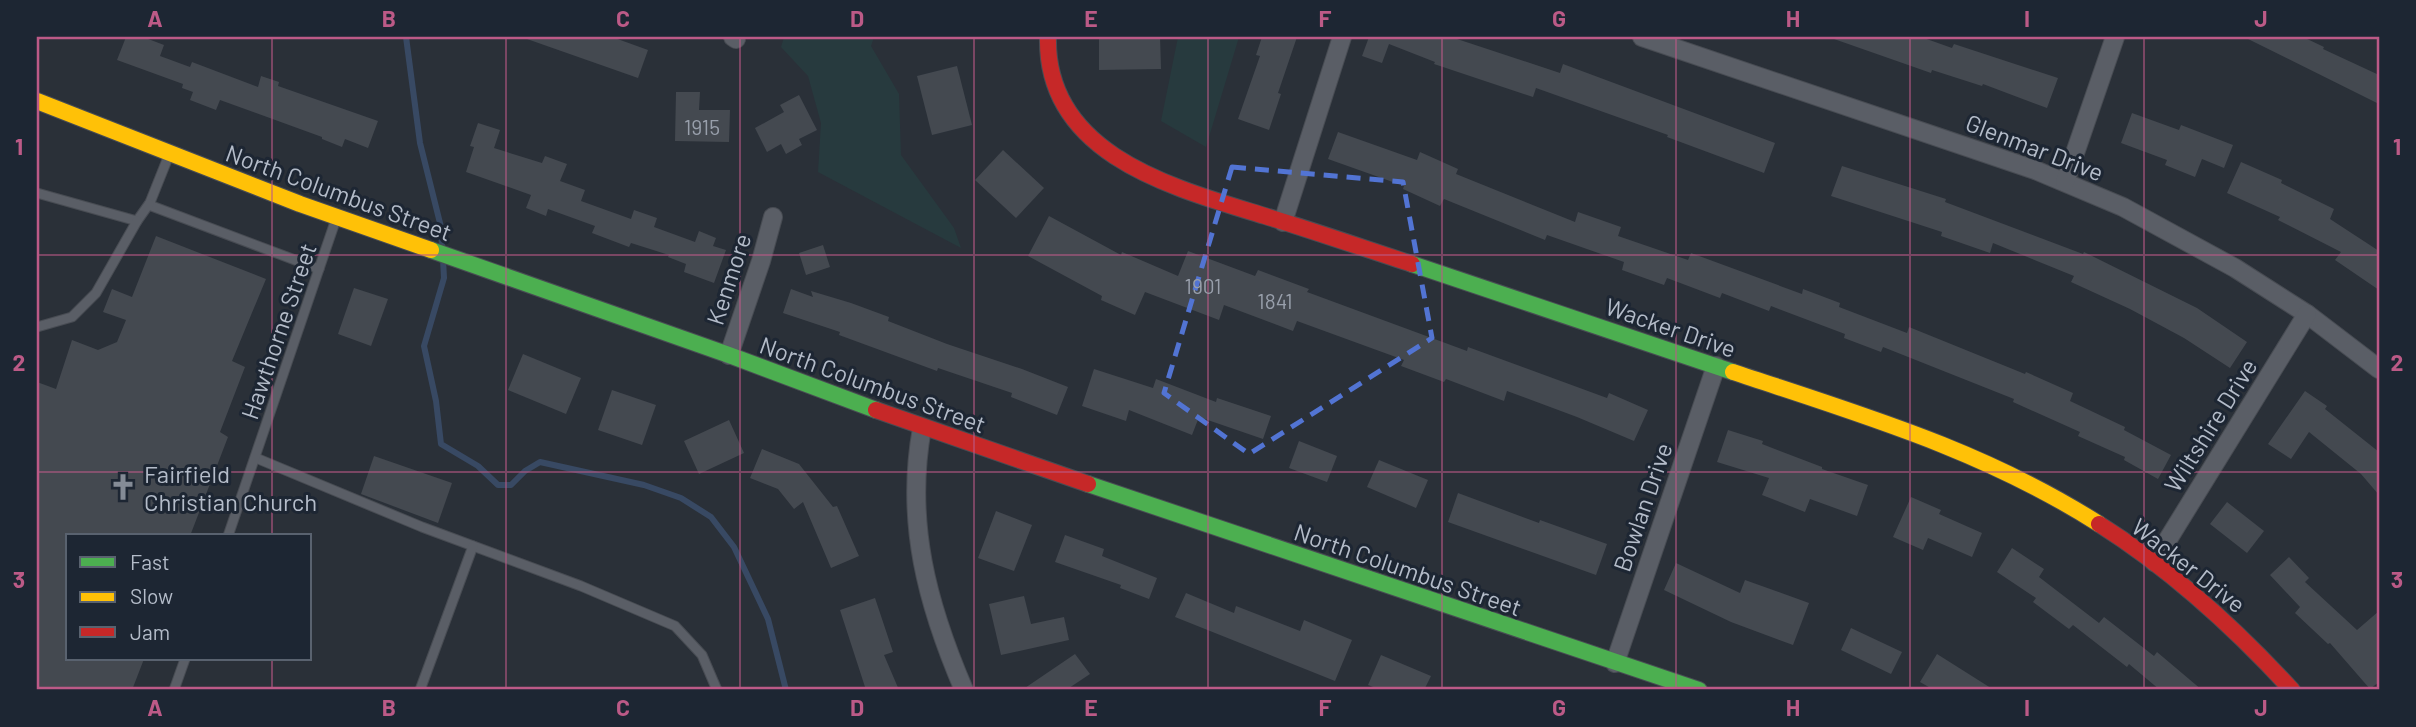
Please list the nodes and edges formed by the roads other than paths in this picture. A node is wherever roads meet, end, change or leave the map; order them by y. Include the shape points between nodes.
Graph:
1 (1048, 37) edge
2 (1342, 37) edge
3 (1642, 37) edge
4 (2115, 37) edge
5 (37, 101) edge
6 (170, 153) junction
7 (2065, 182) junction
8 (37, 193) edge
9 (149, 204) junction
10 (337, 217) junction
11 (773, 217) dead end
12 (137, 221) junction
13 (1283, 222) junction
14 (320, 269) junction
15 (2307, 314) junction
16 (37, 327) edge
17 (729, 355) junction
18 (1716, 366) junction
19 (2379, 369) edge
20 (922, 428) junction
21 (256, 458) junction
22 (229, 534) edge
23 (473, 546) junction
24 (2154, 562) junction
25 (185, 660) edge
26 (1615, 663) junction
27 (174, 690) edge
28 (420, 690) edge
29 (717, 690) edge
30 (964, 690) edge
31 (1699, 690) edge
32 (2292, 690) edge

1 - 13 street, Wacker Drive via 1051,74 1062,103 1104,149 1129,166 1187,191
2 - 13 street
3 - 7 street, Glenmar Drive
4 - 7 street
5 - 6 street, North Columbus Street
6 - 9 lane
6 - 10 street, North Columbus Street
7 - 15 street, Glenmar Drive via 2189,241
8 - 12 lane
9 - 12 lane
9 - 14 lane
10 - 14 lane, Hawthorne Street
10 - 17 street, North Columbus Street
11 - 17 street, Kenmore
12 - 16 lane via 96,293 72,317
13 - 18 street, Wacker Drive
14 - 21 lane, Hawthorne Street
15 - 19 street, Glenmar Drive
15 - 24 street, Wiltshire Drive
17 - 20 street, North Columbus Street
18 - 24 street, Wacker Drive via 1988,462 2037,486
18 - 26 street, Bowlan Drive
20 - 26 street, North Columbus Street
20 - 30 street via 915,486 919,547 933,608
21 - 22 lane, Hawthorne Street
21 - 23 lane
23 - 28 lane
23 - 29 lane via 675,626 702,655
24 - 32 street, Wacker Drive via 2249,642
25 - 27 lane
26 - 31 street, North Columbus Street

